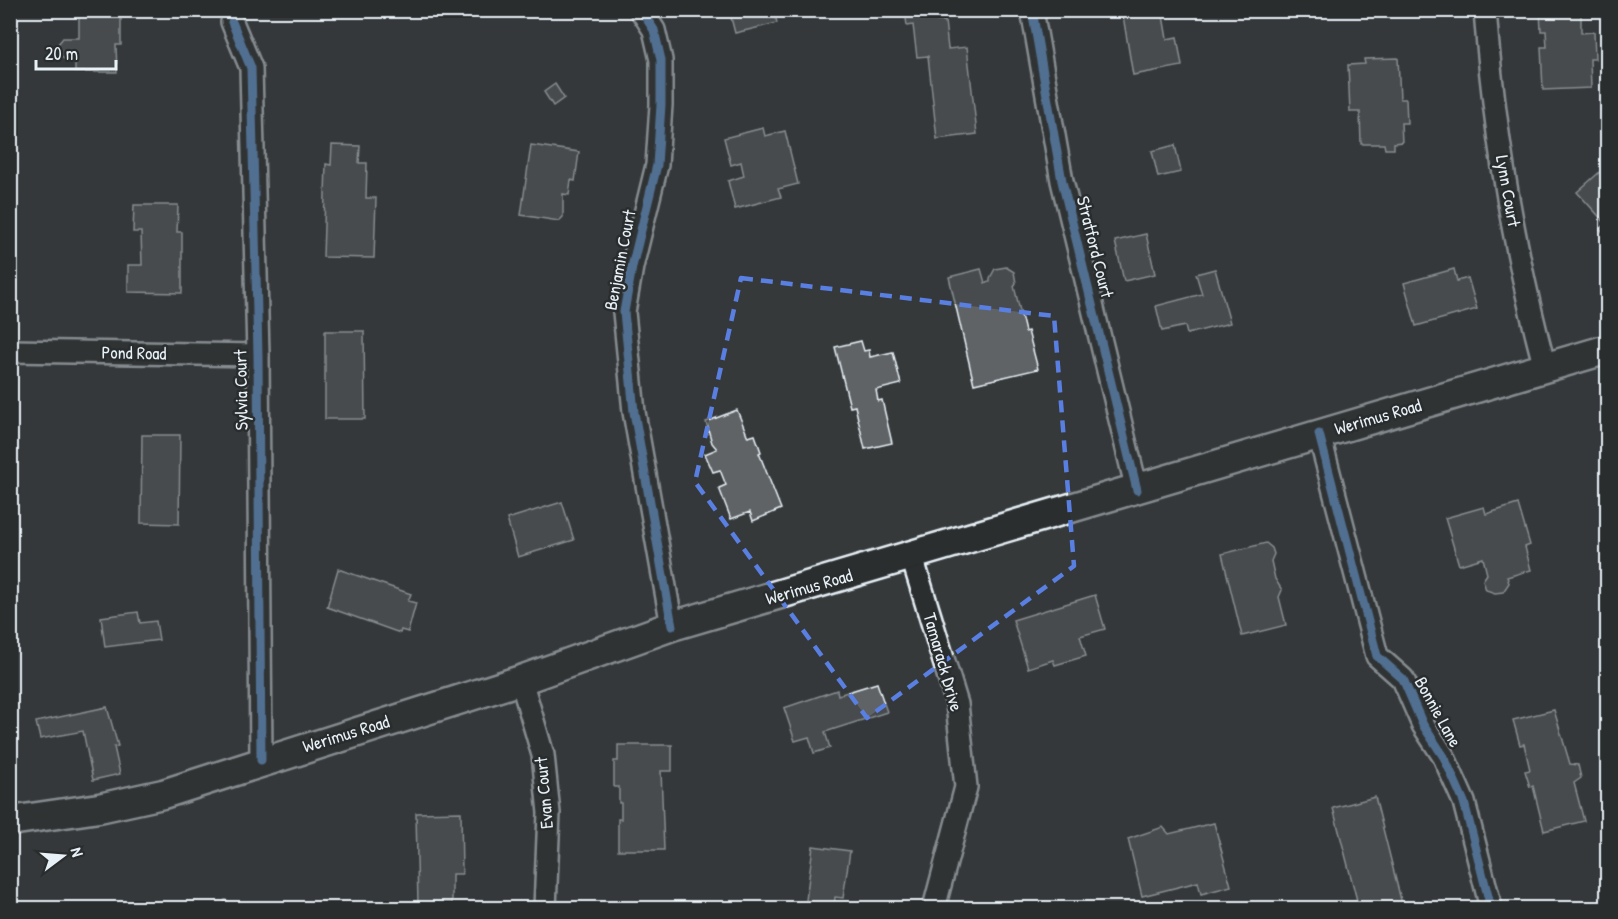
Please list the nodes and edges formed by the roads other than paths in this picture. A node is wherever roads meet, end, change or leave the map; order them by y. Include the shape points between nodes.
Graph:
1 (641, 10) edge
2 (1032, 10) edge
3 (1485, 10) edge
4 (232, 22) dead end
5 (1608, 349) edge
6 (10, 351) edge
7 (258, 355) junction
8 (1545, 368) junction
9 (1319, 434) junction
10 (1137, 490) junction
11 (912, 557) junction
12 (672, 626) junction
13 (521, 680) junction
14 (261, 760) junction
15 (10, 821) edge
16 (545, 909) edge
17 (934, 909) edge
18 (1491, 909) edge

1 - 12 street, Benjamin Court via 654,30 661,60 661,105 657,165 624,312 634,412
2 - 10 street, Stratford Court via 1062,181
3 - 8 street, Lynn Court via 1501,154 1530,312
4 - 7 street, Sylvia Court via 251,68
5 - 8 main road, Werimus Road
6 - 7 street, Pond Road
7 - 14 street, Sylvia Court
8 - 9 main road, Werimus Road
9 - 10 main road, Werimus Road
9 - 18 street, Bonnie Lane via 1377,656 1402,679 1423,725 1444,757 1464,802
10 - 11 main road, Werimus Road
11 - 12 main road, Werimus Road
11 - 17 street, Tamarack Drive via 957,704 966,787
12 - 13 main road, Werimus Road
13 - 14 main road, Werimus Road
13 - 16 street, Evan Court via 543,755 549,813
14 - 15 main road, Werimus Road via 163,794

